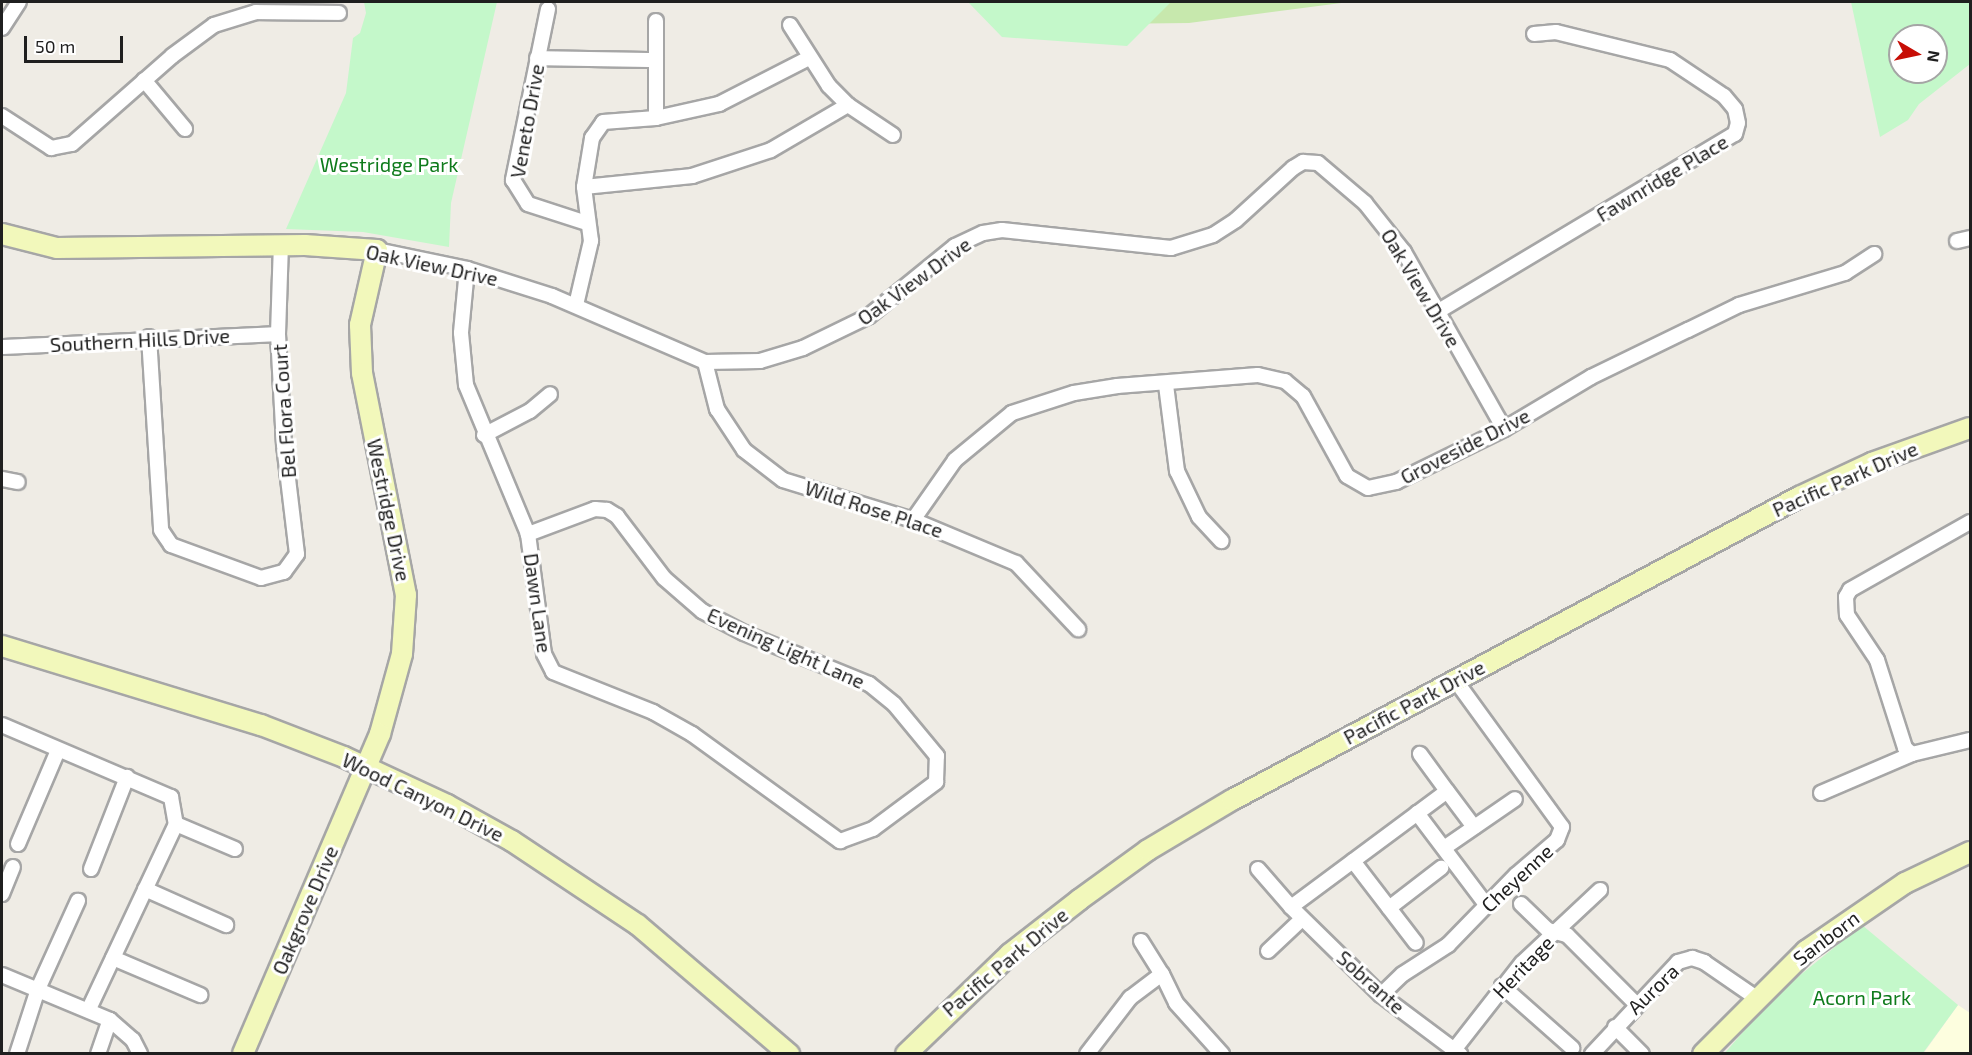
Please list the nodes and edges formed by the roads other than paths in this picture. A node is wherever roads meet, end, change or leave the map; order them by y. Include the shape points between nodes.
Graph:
1 (18, 2) edge
2 (548, 9) dead end
3 (339, 13) dead end
4 (656, 21) dead end
5 (790, 25) dead end
6 (2, 28) edge
7 (1534, 34) dead end
8 (537, 58) junction
9 (809, 58) junction
10 (656, 60) junction
11 (144, 80) junction
12 (849, 105) junction
13 (2, 116) edge
14 (656, 118) junction
15 (185, 129) dead end
16 (893, 135) dead end
17 (584, 187) junction
18 (587, 223) junction
19 (2, 234) edge
20 (281, 245) junction
21 (376, 250) junction
22 (1874, 254) dead end
23 (467, 269) junction
24 (576, 305) junction
25 (1437, 312) junction
26 (278, 334) junction
27 (149, 338) junction
28 (2, 347) edge
29 (705, 362) junction
30 (1166, 386) junction
31 (550, 394) dead end
32 (1971, 428) edge
33 (1504, 429) junction
34 (484, 435) junction
35 (2, 479) edge
36 (18, 482) dead end
37 (913, 520) junction
38 (1971, 522) edge
39 (528, 534) junction
40 (1221, 541) dead end
41 (1078, 629) dead end
42 (2, 646) edge
43 (1456, 681) junction
44 (2, 725) edge
45 (1971, 740) edge
46 (58, 750) junction
47 (1420, 754) dead end
48 (1912, 754) junction
49 (366, 767) junction
50 (127, 777) junction
51 (1447, 791) junction
52 (1821, 793) dead end
53 (1515, 799) dead end
54 (1417, 813) junction
55 (176, 824) junction
56 (1474, 827) junction
57 (853, 839) joint
58 (18, 844) dead end
59 (1444, 848) junction
60 (235, 849) dead end
61 (1971, 852) edge
62 (1353, 861) junction
63 (13, 867) dead end
64 (1441, 868) dead end
65 (91, 869) dead end
66 (1258, 869) dead end
67 (145, 889) junction
68 (1600, 890) dead end
69 (2, 894) edge
70 (78, 901) dead end
71 (1521, 904) dead end
72 (1487, 906) junction
73 (1291, 907) junction
74 (1389, 908) junction
75 (1302, 919) junction
76 (226, 925) dead end
77 (1557, 931) junction
78 (1141, 941) dead end
79 (1416, 943) dead end
80 (1268, 951) dead end
81 (113, 958) junction
82 (1162, 974) junction
83 (2, 975) edge
84 (1502, 986) junction
85 (38, 989) junction
86 (1381, 995) junction
87 (200, 996) dead end
88 (1755, 997) junction
89 (1635, 1003) junction
90 (89, 1009) junction
91 (110, 1020) junction
92 (1615, 1027) junction
93 (1572, 1048) dead end
94 (1448, 1050) edge
95 (1215, 1051) edge
96 (17, 1053) edge
97 (98, 1053) edge
98 (140, 1053) edge
99 (243, 1053) edge
100 (789, 1053) edge
101 (906, 1053) edge
102 (1087, 1053) edge
103 (1592, 1053) edge
104 (1642, 1053) edge
105 (1703, 1053) edge

1 - 6 street
2 - 8 street, Veneto Drive
3 - 11 street via 256,12 214,24
4 - 10 street
5 - 9 street
7 - 25 street, Fawnridge Place via 1557,32 1670,60 1724,96 1735,109 1735,134
8 - 10 street
8 - 18 street, Veneto Drive via 513,180 528,204
9 - 12 street
9 - 14 street via 719,104
10 - 14 street
11 - 13 street via 72,144 51,148
11 - 15 street
12 - 16 street
12 - 17 street via 771,150 692,176
14 - 17 street via 603,122 592,138
17 - 18 street
18 - 24 street via 591,241
19 - 20 main road, Oak View Drive via 57,248
20 - 21 main road, Oak View Drive
20 - 26 street, Bel Flora Court
21 - 23 street, Oak View Drive
21 - 49 main road, Westridge Drive via 360,325 362,373 406,595 397,683
22 - 33 street, Groveside Drive via 1845,273 1729,310 1591,377
23 - 24 street, Oak View Drive
23 - 34 street, Dawn Lane via 462,361 466,385
24 - 29 street, Oak View Drive
25 - 29 street, Oak View Drive via 1404,252 1365,203 1318,163 1303,162 1236,220 1202,240 1171,248 1142,247 1021,231 983,232 955,246 876,311 840,333 760,361
25 - 33 street, Oak View Drive
26 - 27 street, Southern Hills Drive
26 - 27 street, Bel Flora Court via 284,445 297,554 284,572 261,578 171,545 160,530
27 - 28 street, Southern Hills Drive
29 - 37 street, Wild Rose Place via 717,409 744,450 767,468 783,480
30 - 33 street, Groveside Drive via 1258,375 1285,381 1303,396 1347,476 1368,488 1396,482
30 - 37 street, Groveside Drive via 1074,393 1012,413 955,460
30 - 40 street via 1177,471 1199,516
31 - 34 street via 530,411
32 - 43 main road, Pacific Park Drive via 1838,478 1660,568
34 - 39 street, Dawn Lane
35 - 36 street
37 - 41 street, Wild Rose Place via 1016,563
38 - 48 street via 1850,590 1846,597 1847,615 1877,660 1898,732
39 - 57 street, Dawn Lane via 544,654 552,672 692,734 827,834 840,841
39 - 57 street, Evening Light Lane via 595,509 608,510 618,516 664,578 702,611 761,641 869,684 894,704 937,756 936,782
42 - 49 main road, Wood Canyon Drive via 261,725
43 - 72 street, Cheyenne via 1562,827 1557,840
43 - 101 main road, Pacific Park Drive via 1232,800 1148,850 1010,954
44 - 46 street
45 - 48 street
46 - 50 street
46 - 58 street
47 - 51 street
48 - 52 street
49 - 99 main road, Oakgrove Drive
49 - 100 main road, Wood Canyon Drive via 447,805 566,874 638,925
50 - 55 street via 171,797
50 - 65 street
51 - 54 street
51 - 56 street
53 - 56 street
54 - 59 street
54 - 62 street
55 - 60 street
55 - 67 street
56 - 59 street
59 - 72 street
61 - 88 main road, Sanborn via 1905,883 1851,919 1806,951
62 - 73 street
62 - 74 street
63 - 69 street
64 - 74 street
66 - 73 street, Sobrante
67 - 76 street
67 - 81 street
68 - 77 street, Heritage
70 - 85 street
71 - 77 street via 1548,930
72 - 86 street, Cheyenne via 1448,945 1403,974
73 - 75 street, Sobrante
74 - 79 street
75 - 80 street
75 - 86 street, Sobrante
77 - 84 street, Heritage
77 - 89 street via 1567,935
78 - 82 street
81 - 87 street
81 - 90 street
82 - 95 street via 1176,1003
82 - 102 street via 1130,998
83 - 85 street
84 - 93 street
84 - 94 street, Heritage
85 - 90 street
85 - 96 street
86 - 94 street, Sobrante
88 - 89 street, Aurora via 1692,958 1678,962
88 - 105 main road, Sanborn
89 - 92 street, Aurora
90 - 91 street
91 - 97 street
91 - 98 street via 133,1040
92 - 103 street, Aurora
92 - 104 street, Aurora

